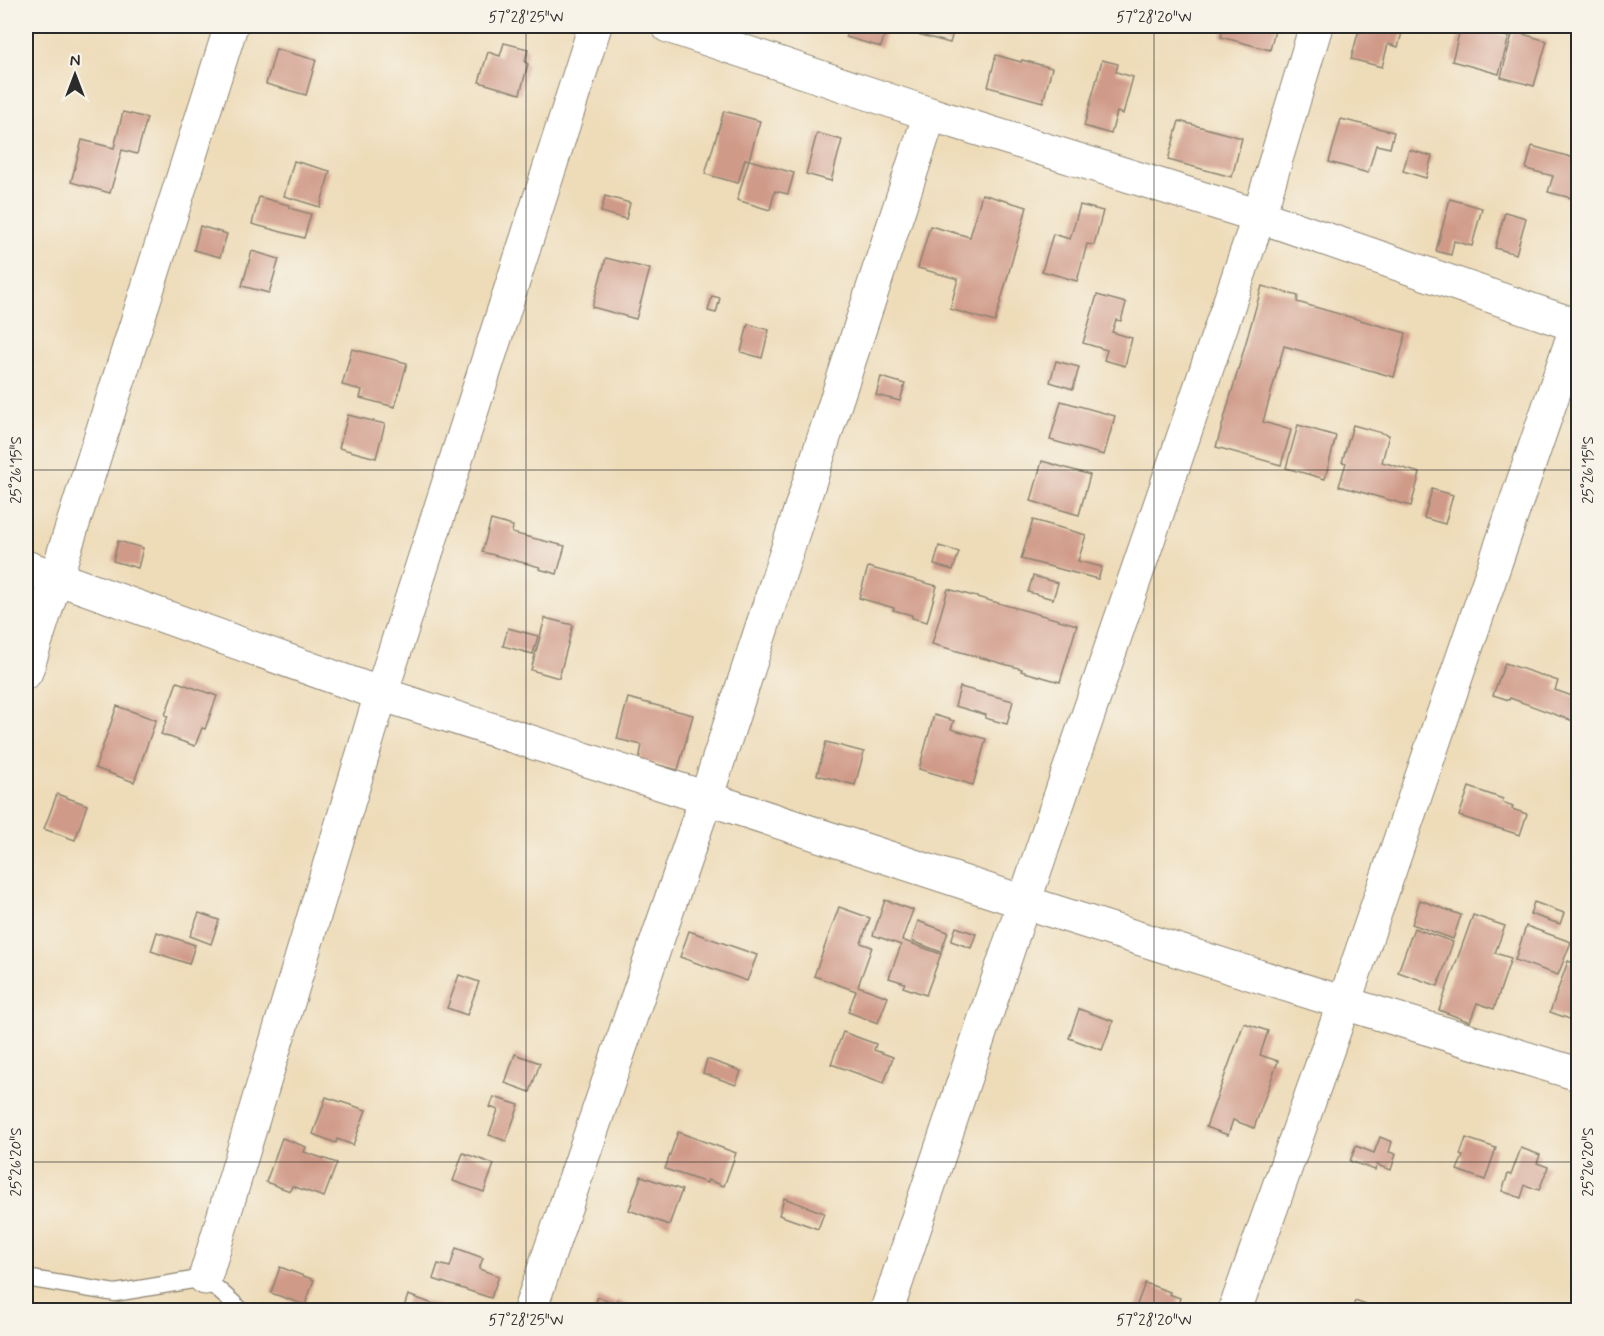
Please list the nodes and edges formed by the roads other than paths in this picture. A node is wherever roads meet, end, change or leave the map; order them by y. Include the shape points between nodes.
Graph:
1 (231, 26) edge
2 (595, 26) edge
3 (668, 26) edge
4 (1316, 26) edge
5 (930, 114) junction
6 (1258, 216) junction
7 (1577, 326) edge
8 (40, 572) edge
9 (26, 672) edge
10 (381, 694) junction
11 (706, 798) junction
12 (1024, 902) junction
13 (1344, 1003) junction
14 (1578, 1074) edge
15 (26, 1278) edge
16 (205, 1278) junction
17 (241, 1311) edge
18 (530, 1311) edge
19 (887, 1311) edge
20 (1235, 1311) edge

1 - 8 street
2 - 10 street
3 - 5 street
4 - 6 street
5 - 6 street
5 - 11 street
6 - 7 street
6 - 12 street
7 - 13 street
8 - 9 street
8 - 10 street
10 - 11 street
10 - 16 street
11 - 12 street
11 - 18 street
12 - 13 street
12 - 19 street
13 - 14 street
13 - 20 street
15 - 16 lane via 115,1293
16 - 17 lane

